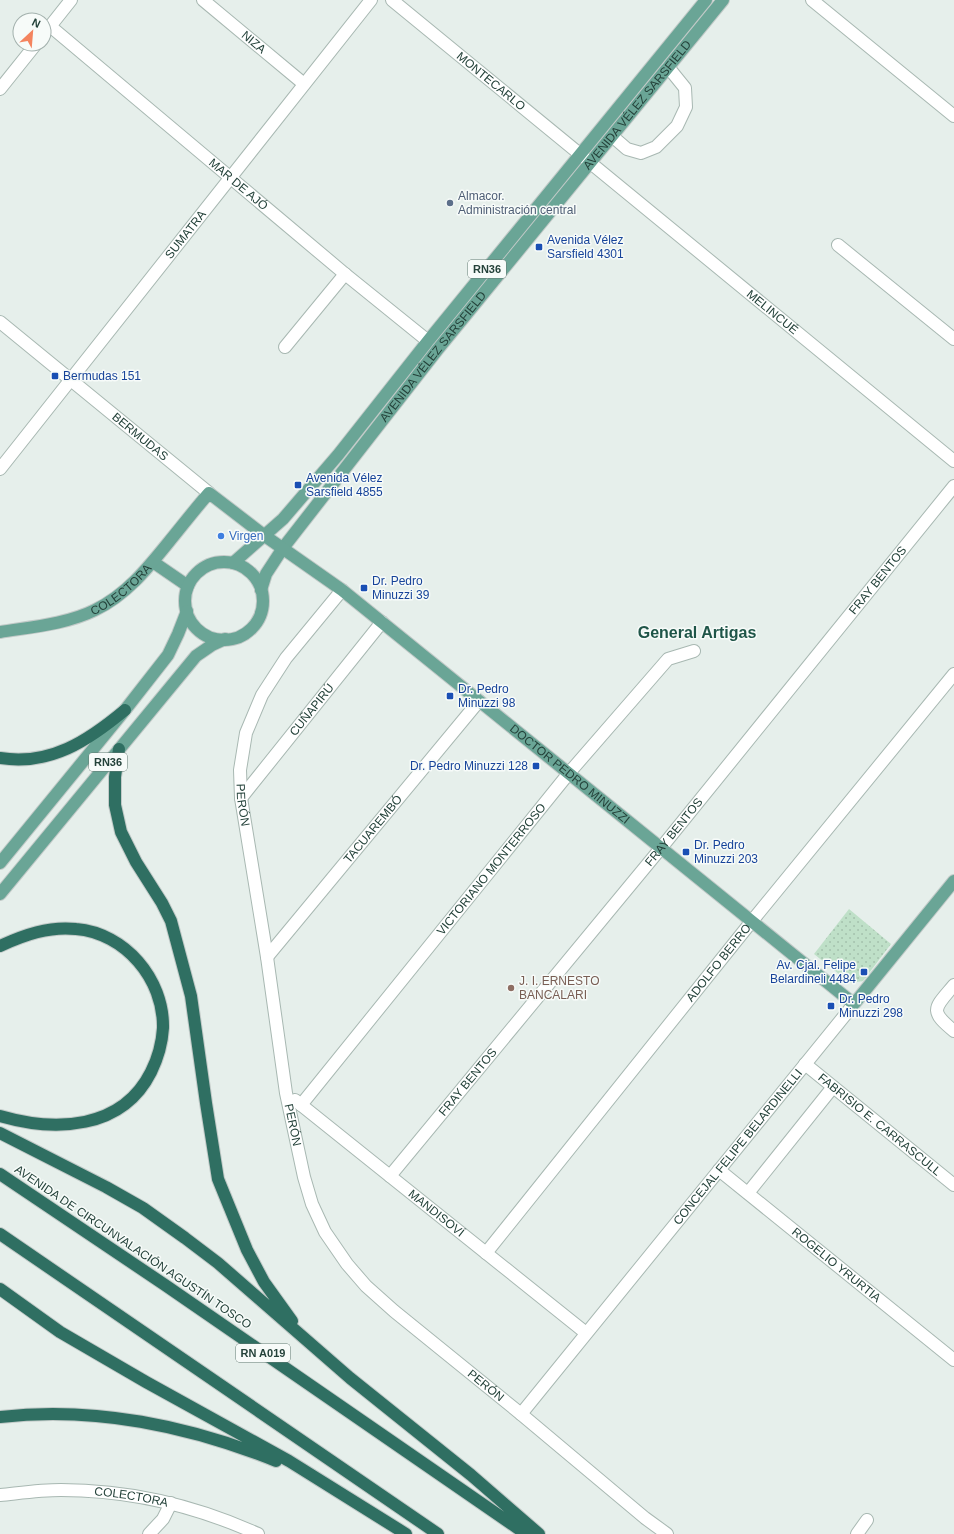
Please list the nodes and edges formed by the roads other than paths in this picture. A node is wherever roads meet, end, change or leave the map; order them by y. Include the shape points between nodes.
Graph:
1 (71, 0) edge
2 (203, 0) edge
3 (371, 0) edge
4 (392, 0) edge
5 (706, 0) edge
6 (723, 0) edge
7 (812, 0) edge
8 (217, 4) edge
9 (52, 24) edge
10 (52, 34) edge
11 (29, 52) edge
12 (668, 67) junction
13 (304, 84) junction
14 (1, 85) edge
15 (954, 116) edge
16 (612, 136) junction
17 (585, 159) junction
18 (230, 177) junction
19 (838, 245) dead end
20 (345, 274) junction
21 (0, 322) edge
22 (954, 339) edge
23 (428, 341) junction
24 (285, 347) dead end
25 (70, 379) junction
26 (954, 461) edge
27 (0, 469) edge
28 (954, 486) edge
29 (209, 493) junction
30 (265, 536) junction
31 (283, 548) junction
32 (153, 562) junction
33 (233, 563) junction
34 (188, 586) junction
35 (261, 590) junction
36 (342, 590) junction
37 (186, 612) junction
38 (382, 622) junction
39 (0, 631) edge
40 (225, 639) junction
41 (694, 651) dead end
42 (954, 674) edge
43 (479, 701) junction
44 (125, 710) junction
45 (119, 749) junction
46 (0, 758) edge
47 (569, 773) junction
48 (241, 798) junction
49 (661, 848) junction
50 (0, 864) edge
51 (952, 885) edge
52 (0, 894) edge
53 (752, 921) junction
54 (0, 946) edge
55 (267, 957) junction
56 (954, 985) edge
57 (854, 1004) junction
58 (954, 1031) edge
59 (805, 1064) junction
60 (833, 1087) junction
61 (286, 1093) junction
62 (301, 1105) junction
63 (0, 1116) edge
64 (0, 1133) edge
65 (719, 1170) junction
66 (0, 1174) edge
67 (390, 1176) junction
68 (954, 1185) edge
69 (748, 1193) junction
70 (0, 1234) edge
71 (486, 1253) junction
72 (0, 1289) edge
73 (586, 1333) junction
74 (308, 1341) junction
75 (954, 1360) edge
76 (521, 1414) junction
77 (0, 1417) edge
78 (316, 1478) junction
79 (0, 1495) edge
80 (171, 1503) junction
81 (867, 1520) dead end
82 (149, 1534) edge
83 (258, 1534) edge
84 (406, 1534) edge
85 (438, 1534) edge
86 (526, 1534) edge
87 (539, 1534) edge
88 (667, 1534) edge
89 (857, 1534) edge

1 - 9 street
2 - 8 street, NIZA
3 - 13 street, SUMATRA
4 - 17 street, MONTECARLO
5 - 17 main road, AVENIDA VÉLEZ SARSFIELD / RN36
6 - 12 main road, AVENIDA VÉLEZ SARSFIELD / RN36
7 - 15 street
8 - 13 street, NIZA
10 - 18 street, MAR DE AJÓ
11 - 14 street
12 - 16 main road, AVENIDA VÉLEZ SARSFIELD / RN36
12 - 16 street via 685,88 686,107 677,126 656,148 641,153 627,149
13 - 18 street, SUMATRA
16 - 17 main road, AVENIDA VÉLEZ SARSFIELD / RN36
17 - 23 main road, AVENIDA VÉLEZ SARSFIELD / RN36
17 - 26 street, MELINCUÉ
17 - 31 main road, AVENIDA VÉLEZ SARSFIELD / RN36
18 - 20 street, MAR DE AJÓ
18 - 25 street, SUMATRA
19 - 22 street
20 - 23 street, MAR DE AJÓ
20 - 24 street
21 - 25 street, BERMUDAS
23 - 30 main road, AVENIDA VÉLEZ SARSFIELD / RN36 via 338,455
25 - 27 street, SUMATRA
25 - 29 street, BERMUDAS
28 - 49 street, FRAY BENTOS
29 - 30 main road, BERMUDAS
29 - 32 main road, COLECTORA
30 - 31 main road, BERMUDAS
30 - 33 main road, AVENIDA VÉLEZ SARSFIELD / RN36
31 - 35 main road, AVENIDA VÉLEZ SARSFIELD / RN36 via 266,574
31 - 36 main road, DOCTOR PEDRO MINUZZI
32 - 34 main road
32 - 39 main road, COLECTORA via 124,592 94,611 59,622
33 - 34 main road, RN36 via 213,563 204,567
33 - 35 main road, RN36 via 251,572
34 - 37 main road, RN36
35 - 40 main road, RN36 via 262,610 255,623 244,634
36 - 38 main road, DOCTOR PEDRO MINUZZI
36 - 48 street, PERÓN via 286,658 262,695 248,726 242,748
37 - 40 main road, RN36 via 194,625 205,635
37 - 44 main road, RN36 via 168,655
38 - 43 main road, DOCTOR PEDRO MINUZZI
38 - 48 street, CUÑAPIRÚ
40 - 45 main road, RN36 via 196,656
41 - 47 street, VICTORIANO MONTERROSO via 668,659
42 - 53 street, ADOLFO BERRO
43 - 47 main road, DOCTOR PEDRO MINUZZI
43 - 55 street, TACUAREMBÓ
44 - 46 highway via 73,747 43,756 15,760
44 - 50 main road, RN36
45 - 52 main road, RN36
45 - 74 highway via 115,805 121,832 171,921 192,996 218,1179 247,1250 264,1282
47 - 49 main road, DOCTOR PEDRO MINUZZI
47 - 62 street, VICTORIANO MONTERROSO
48 - 55 street, PERÓN
49 - 53 main road, DOCTOR PEDRO MINUZZI
49 - 67 street, FRAY BENTOS
51 - 57 main road, CONCEJAL FELIPE BELARDINELLI
53 - 57 main road, DOCTOR PEDRO MINUZZI
53 - 71 street, ADOLFO BERRO
54 - 63 highway via 30,933 60,929 76,929 106,937 120,945 144,968 157,994 163,1028 156,1063 147,1080 121,1108 85,1122 64,1125 39,1124
55 - 61 street, PERÓN
56 - 58 street via 936,1009 943,1022
57 - 59 street, CONCEJAL FELIPE BELARDINELLI
59 - 60 street, FABRISIO E. CARRASCULL
59 - 65 street, CONCEJAL FELIPE BELARDINELLI
60 - 68 street, FABRISIO E. CARRASCULL
60 - 69 street
61 - 62 street, MANDISOVÍ
61 - 76 street, PERÓN via 312,1204 325,1232 347,1264 366,1286 394,1311
62 - 67 street, MANDISOVÍ
64 - 74 highway via 106,1186 166,1224 218,1263
65 - 69 street, ROGELIO YRURTIA
65 - 73 street, CONCEJAL FELIPE BELARDINELLI
66 - 86 highway, AVENIDA DE CIRCUNVALACIÓN AGUSTÍN TOSCO / RN A019
67 - 71 street, MANDISOVÍ
69 - 75 street, ROGELIO YRURTIA
70 - 85 highway
71 - 73 street, MANDISOVÍ
72 - 78 highway via 66,1336
73 - 76 street, CONCEJAL FELIPE BELARDINELLI
74 - 87 highway
76 - 88 street, PERÓN
77 - 78 highway via 78,1415 172,1427 242,1448
78 - 84 highway
79 - 80 street, COLECTORA via 62,1490 126,1495
80 - 82 street via 163,1519
80 - 83 street, COLECTORA
81 - 89 street

